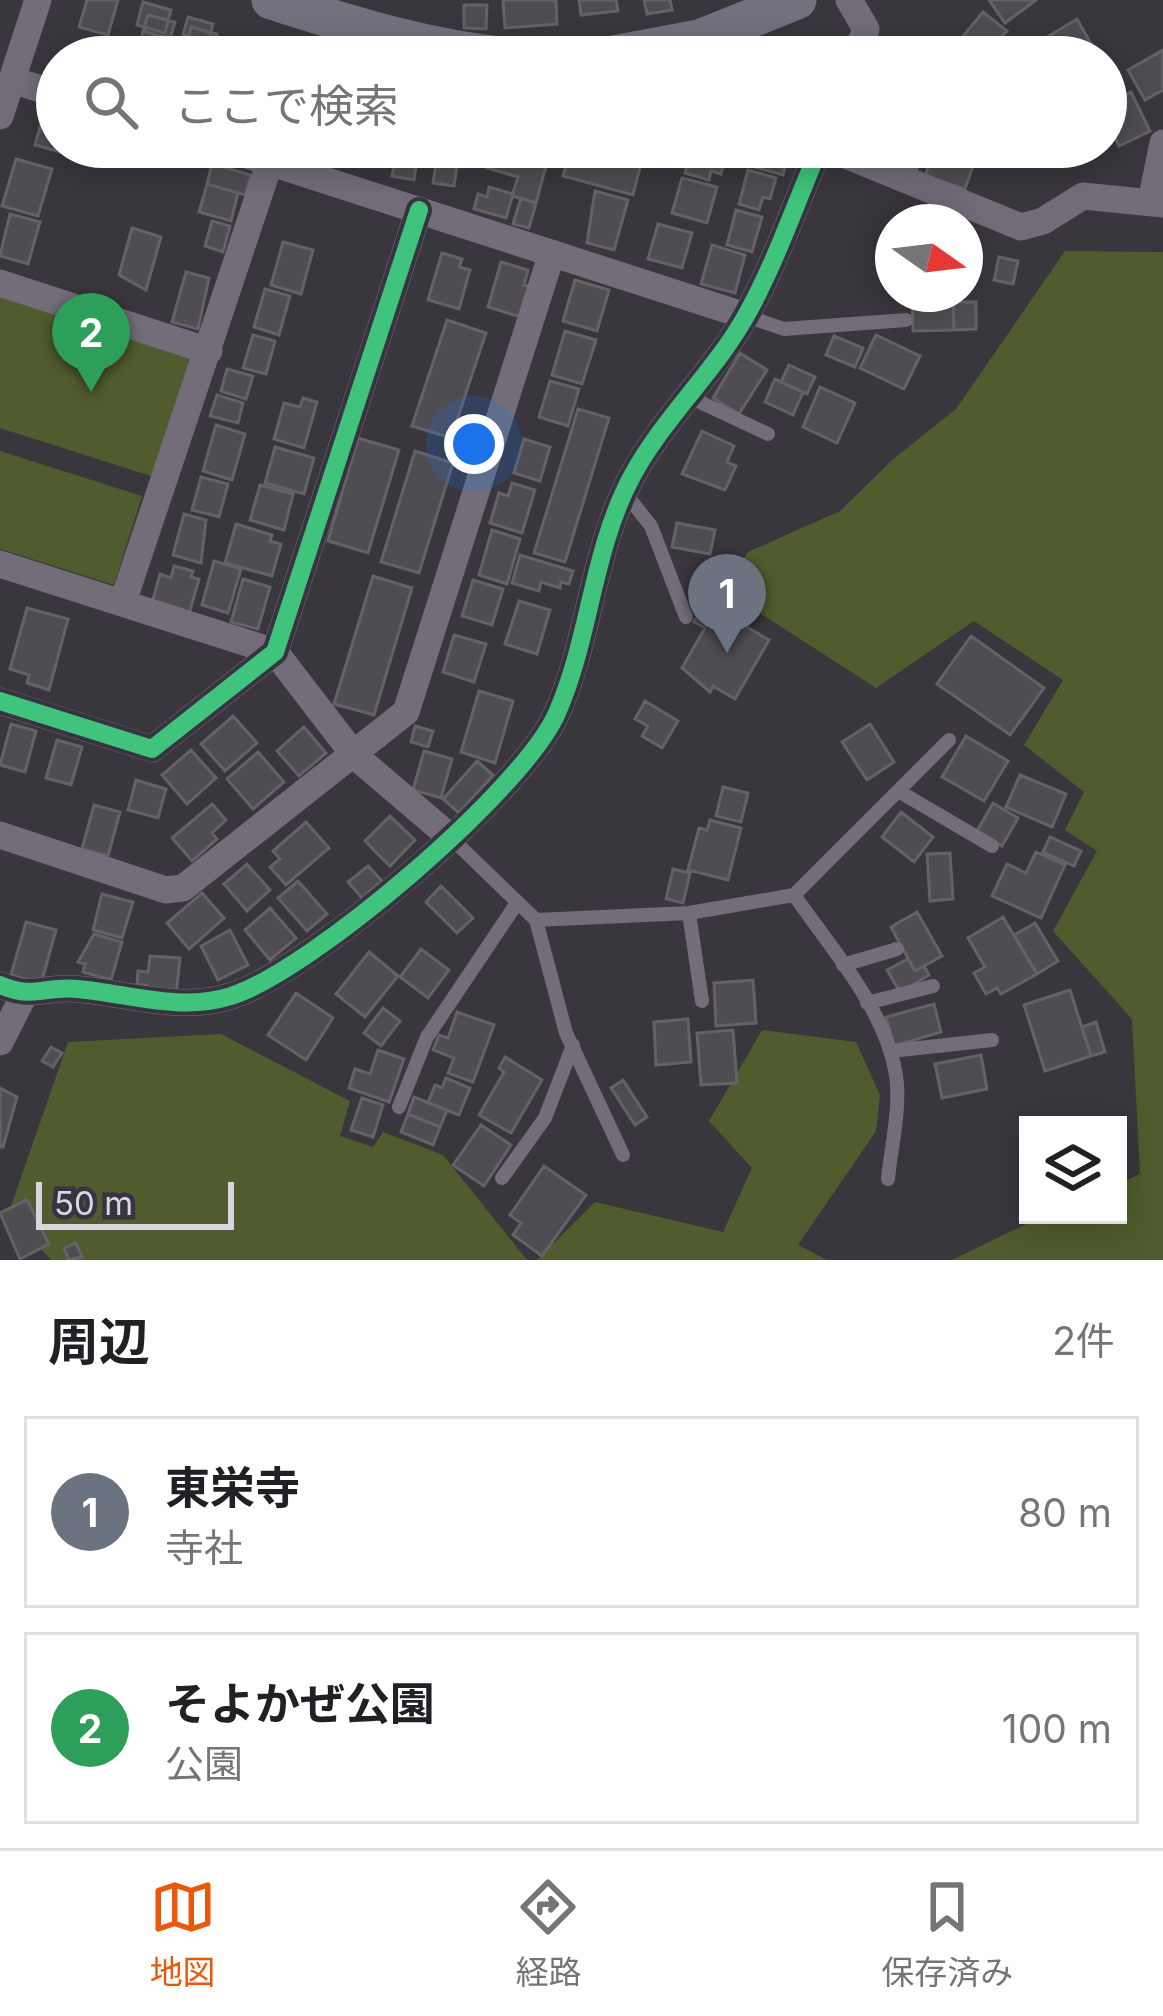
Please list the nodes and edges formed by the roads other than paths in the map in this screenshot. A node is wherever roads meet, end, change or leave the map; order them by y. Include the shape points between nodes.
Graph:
1 (38, 0) edge
2 (271, 0) edge
3 (796, 0) edge
4 (849, 0) edge
5 (380, 36) edge
6 (706, 36) edge
7 (863, 36) edge
8 (12, 80) junction
9 (36, 87) edge
10 (0, 116) edge
11 (1163, 142) edge
12 (268, 168) edge
13 (289, 168) edge
14 (813, 168) edge
15 (875, 168) edge
16 (1157, 203) edge
17 (419, 210) junction
18 (553, 254) junction
19 (0, 283) edge
20 (746, 316) junction
21 (906, 320) dead end
22 (209, 351) junction
23 (687, 396) junction
24 (768, 434) dead end
25 (625, 493) junction
26 (2, 570) edge
27 (123, 602) junction
28 (686, 616) dead end
29 (275, 652) junction
30 (0, 701) edge
31 (950, 740) dead end
32 (355, 756) junction
33 (900, 792) junction
34 (0, 835) edge
35 (449, 836) junction
36 (992, 846) dead end
37 (794, 895) junction
38 (515, 906) junction
39 (689, 913) junction
40 (536, 920) junction
41 (897, 949) dead end
42 (842, 965) junction
43 (933, 986) dead end
44 (12, 990) edge
45 (702, 1001) dead end
46 (867, 1004) junction
47 (992, 1040) dead end
48 (0, 1042) edge
49 (573, 1045) junction
50 (891, 1052) junction
51 (399, 1107) dead end
52 (622, 1155) dead end
53 (502, 1178) dead end
54 (888, 1179) dead end

1 - 8 street
2 - 5 street
3 - 6 street
4 - 7 street
8 - 9 street
8 - 10 street
11 - 16 street
12 - 22 street
13 - 17 street
14 - 20 street
15 - 16 street via 1021,227 1083,196
17 - 18 street
17 - 29 street
18 - 20 street
18 - 32 street via 406,712
19 - 22 street
20 - 21 lane via 784,329
20 - 23 street
22 - 27 street
23 - 24 lane
23 - 25 street
25 - 28 lane via 651,526
25 - 35 street via 558,712 502,790
26 - 27 street
27 - 29 street
29 - 30 street via 152,748
29 - 32 street
31 - 33 lane
32 - 34 street via 183,888 166,890
32 - 35 street
33 - 36 lane
33 - 37 lane
35 - 38 lane
35 - 44 street via 307,955 237,995 199,1005 79,988
37 - 39 lane
37 - 42 lane
38 - 40 lane
38 - 51 lane via 427,1037
39 - 40 lane
39 - 45 lane
40 - 49 lane
41 - 42 lane
42 - 46 lane
43 - 46 lane
44 - 48 street
46 - 50 lane
47 - 50 lane
49 - 52 lane
49 - 53 lane via 544,1118
50 - 54 lane via 898,1080

